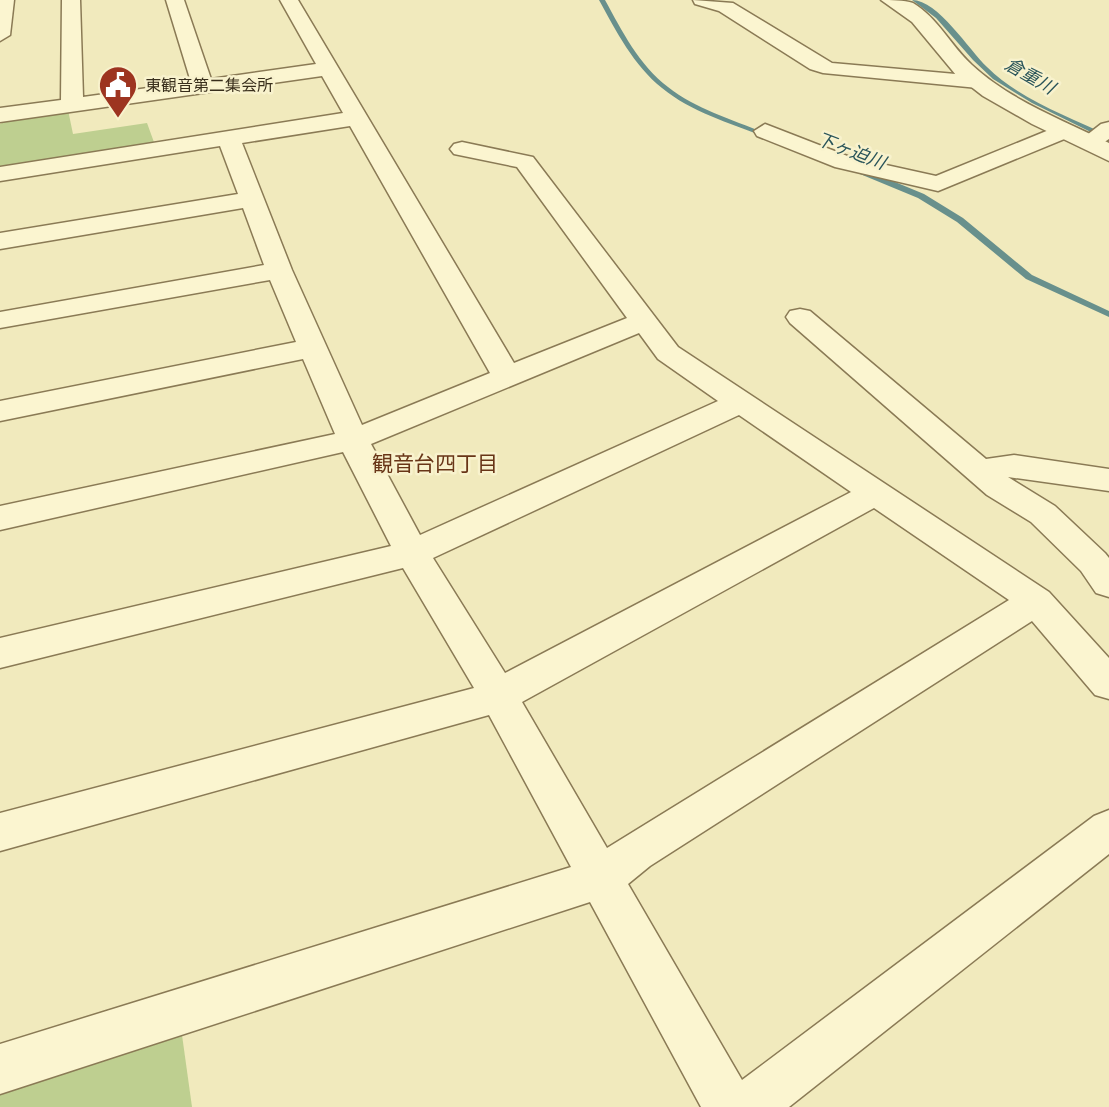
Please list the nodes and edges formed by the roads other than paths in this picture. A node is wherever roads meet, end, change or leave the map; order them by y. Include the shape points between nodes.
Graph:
1 (5, 0) edge
2 (71, 0) edge
3 (175, 0) edge
4 (289, 0) edge
5 (702, 0) edge
6 (891, 0) edge
7 (0, 35) edge
8 (328, 69) junction
9 (978, 82) junction
10 (204, 87) junction
11 (72, 105) junction
12 (0, 116) edge
13 (356, 118) junction
14 (1066, 130) junction
15 (765, 131) dead end
16 (229, 139) junction
17 (1102, 142) edge
18 (462, 149) dead end
19 (0, 174) edge
20 (253, 199) junction
21 (0, 241) edge
22 (279, 270) junction
23 (800, 317) dead end
24 (0, 320) edge
25 (643, 321) junction
26 (312, 348) junction
27 (507, 377) junction
28 (741, 402) junction
29 (0, 411) edge
30 (353, 440) junction
31 (979, 470) junction
32 (1109, 480) edge
33 (877, 492) junction
34 (0, 518) edge
35 (412, 553) junction
36 (1109, 584) edge
37 (1037, 601) junction
38 (0, 653) edge
39 (1109, 684) edge
40 (499, 697) junction
41 (1109, 829) edge
42 (0, 832) edge
43 (601, 878) junction
44 (0, 1069) edge
45 (729, 1107) edge
46 (748, 1107) edge

1 - 7 street
2 - 11 street
3 - 10 street
4 - 8 street
5 - 9 street via 726,7 830,69
6 - 9 street via 926,22 956,62
8 - 10 street
8 - 13 street
9 - 14 street
10 - 11 street
11 - 12 street
13 - 16 street
13 - 27 street
14 - 15 street via 938,184 843,162
14 - 17 street
16 - 19 street
16 - 20 street
18 - 25 street via 525,162
20 - 21 street
20 - 22 street
22 - 24 street
22 - 26 street
23 - 31 street
25 - 27 street
25 - 28 street via 668,353
26 - 29 street
26 - 30 street
27 - 30 street
28 - 33 street
28 - 35 street
30 - 34 street
30 - 35 street
31 - 32 street via 1014,466
31 - 36 street via 1043,514
33 - 37 street
33 - 40 street
35 - 38 street
35 - 40 street
37 - 39 street
37 - 43 street via 635,852
40 - 42 street
40 - 43 street
41 - 46 street
43 - 44 street
43 - 45 street

